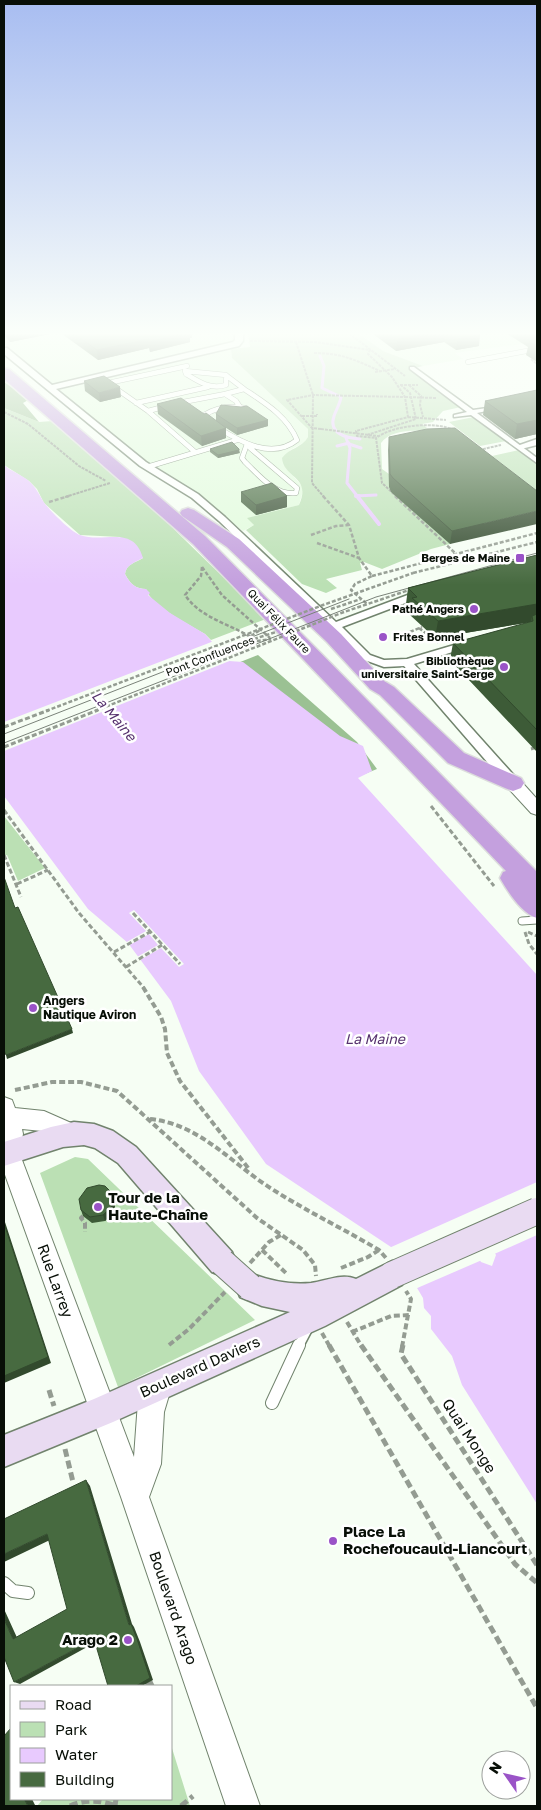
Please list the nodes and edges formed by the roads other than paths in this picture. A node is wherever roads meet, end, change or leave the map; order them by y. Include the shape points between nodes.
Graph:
1 (54, 415) edge
2 (72, 415) edge
3 (84, 415) edge
4 (153, 415) edge
5 (205, 415) edge
6 (278, 415) edge
7 (475, 415) edge
8 (237, 440) junction
9 (537, 442) edge
10 (249, 444) junction
11 (521, 446) dead end
12 (195, 452) junction
13 (537, 461) edge
14 (147, 467) junction
15 (187, 512) junction
16 (234, 537) junction
17 (436, 589) edge
18 (335, 626) junction
19 (479, 641) edge
20 (407, 663) junction
21 (377, 685) junction
22 (382, 708) junction
23 (514, 782) junction
24 (537, 809) edge
25 (494, 841) junction
26 (537, 867) edge
27 (537, 886) edge
28 (530, 915) edge
29 (537, 920) edge
30 (9, 1105) edge
31 (70, 1133) junction
32 (5, 1152) edge
33 (537, 1211) edge
34 (387, 1277) junction
35 (318, 1324) junction
36 (158, 1385) junction
37 (272, 1403) dead end
38 (102, 1411) junction
39 (4, 1451) edge
40 (135, 1496) junction
41 (4, 1583) edge
42 (28, 1593) dead end
43 (243, 1806) edge

1 - 25 highway, Quai Félix Faure via 199,540
2 - 15 highway, Quai Félix Faure
3 - 14 street
4 - 12 lane
5 - 8 lane via 209,422
6 - 10 lane via 294,432 296,442 280,448
7 - 13 street
8 - 10 lane
8 - 12 lane
9 - 11 street
10 - 10 lane via 242,458 245,462 280,493 296,493 297,488
12 - 14 lane
14 - 16 street via 195,496
15 - 16 highway
15 - 22 highway, Quai Félix Faure
16 - 18 street
16 - 21 highway
17 - 18 street
18 - 20 street via 374,661 392,665
19 - 20 street
20 - 23 street
21 - 22 highway
21 - 23 highway via 456,758
22 - 26 highway, Quai Félix Faure
23 - 24 street
25 - 27 highway, Quai Félix Faure
25 - 28 highway via 498,861
28 - 29 lane
30 - 31 street
30 - 32 street, Rue Larrey via 12,1134
31 - 32 main road
31 - 34 main road, bridge via 98,1137 127,1155 222,1262 265,1295 296,1299 326,1296
32 - 38 street, Rue Larrey
33 - 34 main road, bridge
34 - 35 main road, Boulevard Daviers
35 - 36 main road, Boulevard Daviers
35 - 37 lane via 295,1352
36 - 38 main road, Boulevard Daviers
36 - 40 street via 151,1406 148,1462
38 - 39 main road, Boulevard Daviers
38 - 40 street, Boulevard Arago
40 - 43 street, Boulevard Arago
41 - 42 lane via 13,1591

